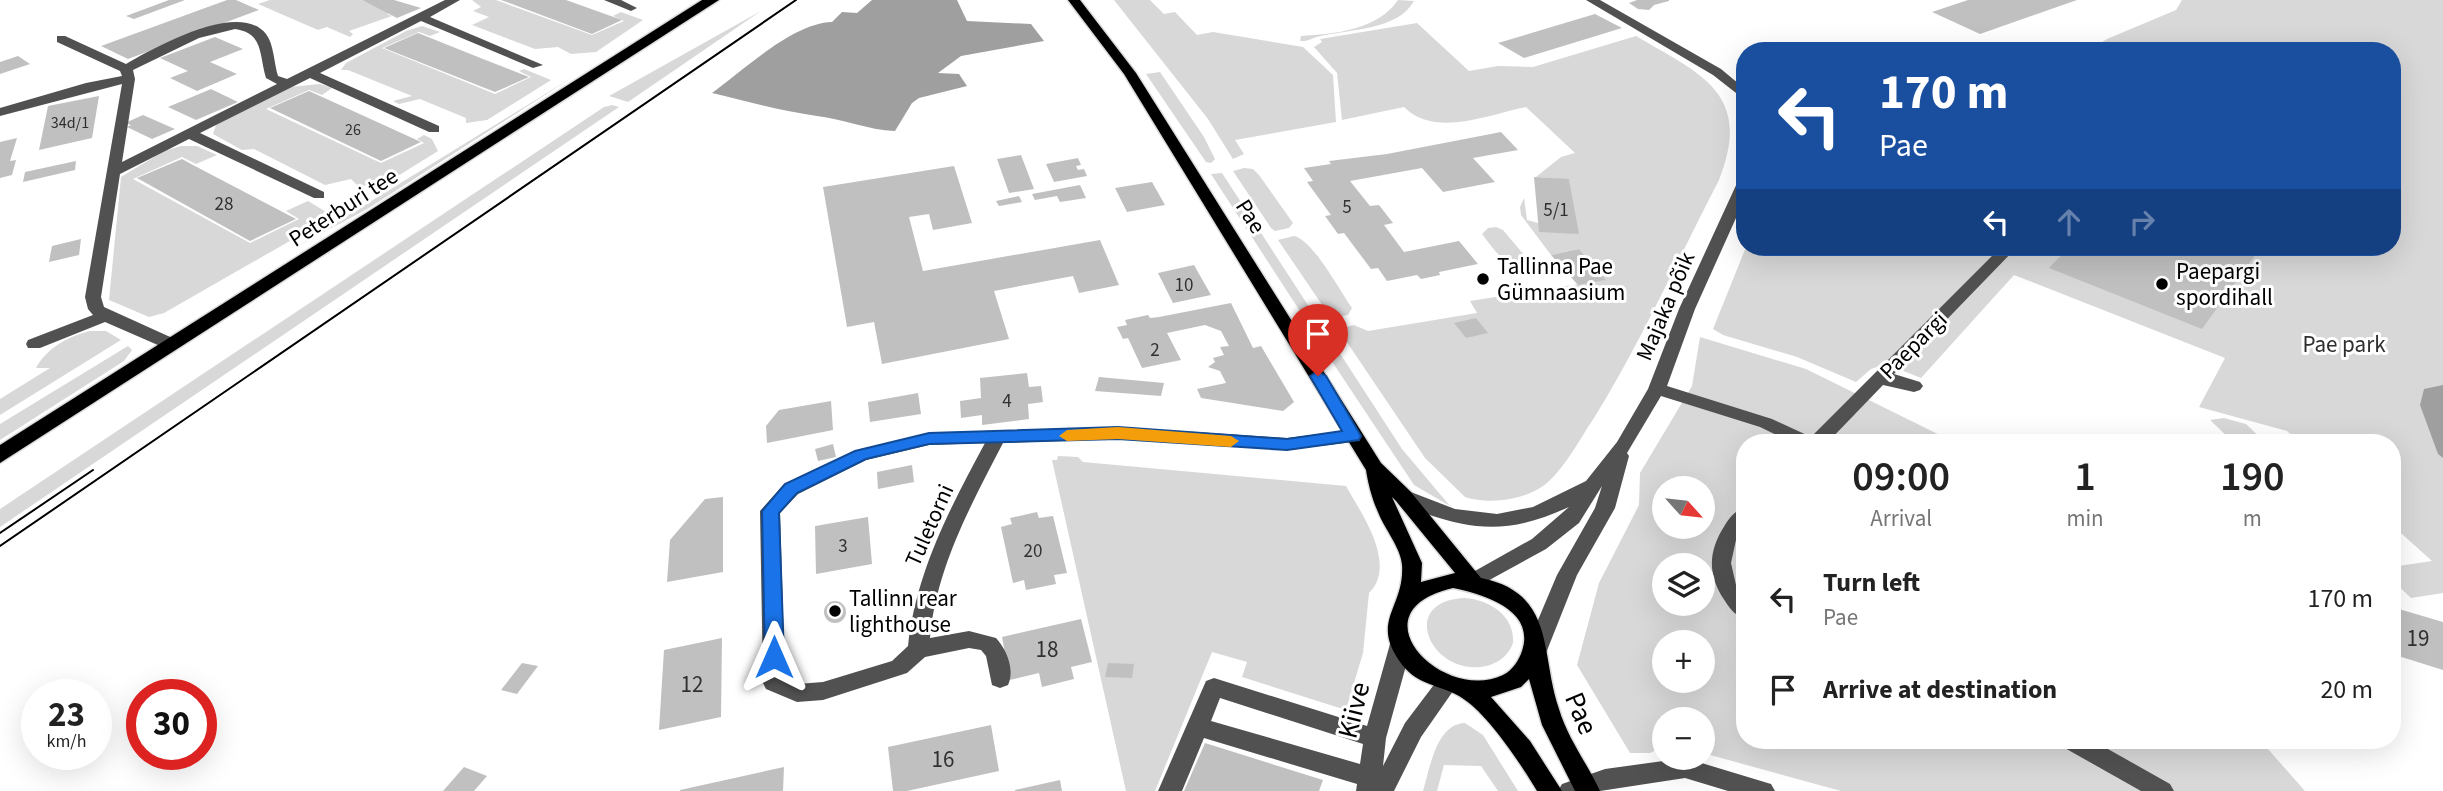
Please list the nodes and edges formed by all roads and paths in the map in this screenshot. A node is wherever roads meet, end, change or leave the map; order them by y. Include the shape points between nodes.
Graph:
1 (454, 0) edge
2 (610, 0) edge
3 (712, 0) edge
4 (1074, 0) edge
5 (1591, 0) edge
6 (631, 8) dead end
7 (421, 16) junction
8 (61, 39) dead end
9 (537, 65) dead end
10 (308, 72) junction
11 (127, 74) junction
12 (286, 83) junction
13 (1736, 88) edge
14 (0, 112) edge
15 (434, 130) dead end
16 (190, 134) junction
17 (113, 172) junction
18 (319, 195) dead end
19 (1736, 201) edge
20 (2000, 256) edge
21 (105, 316) junction
22 (34, 344) dead end
23 (173, 345) junction
24 (1878, 380) junction
25 (1914, 386) dead end
26 (1657, 389) junction
27 (1790, 434) edge
28 (1825, 434) edge
29 (1353, 436) junction
30 (996, 439) junction
31 (1623, 446) junction
32 (0, 455) edge
33 (1374, 468) junction
34 (1594, 483) junction
35 (1403, 496) junction
36 (1736, 523) edge
37 (1473, 581) junction
38 (1410, 596) junction
39 (1736, 600) edge
40 (1401, 644) junction
41 (918, 650) junction
42 (1535, 653) junction
43 (1000, 679) dead end
44 (1456, 686) junction
45 (1197, 727) junction
46 (1375, 738) junction
47 (2087, 749) edge
48 (1373, 786) edge
49 (1581, 789) edge
50 (1170, 791) edge
51 (1550, 791) edge
52 (1763, 791) edge
53 (2162, 791) edge

1 - 7 street
2 - 6 street
3 - 23 highway, Peterburi tee
4 - 29 main road, Pae via 1130,73
5 - 13 street via 1717,72
7 - 9 street
7 - 10 street
8 - 11 street
10 - 12 street
10 - 15 street
11 - 12 street via 154,52 201,33 238,25 262,37 272,78
11 - 14 street
11 - 17 street
12 - 16 street
16 - 17 street
16 - 18 street
17 - 21 street via 93,297 96,309
19 - 26 street, Majaka põik
20 - 24 street, Paepargi
21 - 22 street
21 - 23 street
23 - 32 highway, Peterburi tee
24 - 25 street
24 - 28 street, Paepargi
26 - 27 street
26 - 31 street, Majaka põik
29 - 30 street via 1287,444 1118,433
29 - 33 main road, Pae
30 - 41 street, Tuletorni via 924,598
30 - 41 street via 929,439 861,455 791,489 770,511 774,683 797,693 823,691 899,667
31 - 34 street, Majaka põik
31 - 42 street, Majaka põik via 1605,508 1567,575
33 - 35 main road, Pae
33 - 38 main road, Pae via 1386,509 1412,563
34 - 35 street via 1556,507 1524,519 1494,522 1438,513
34 - 37 street, Majaka põik via 1572,518 1539,544
35 - 37 main road, Pae
36 - 39 street via 1719,555 1722,583
37 - 38 main road via 1434,583
37 - 42 main road via 1500,590 1523,607 1535,630
38 - 40 main road via 1398,618
40 - 44 main road via 1419,668
40 - 46 street, Kiive
41 - 43 street via 970,639 986,642 995,651
42 - 44 main road via 1525,670 1508,682 1478,689
42 - 49 main road, Pae via 1542,698
44 - 48 street via 1413,730
44 - 51 main road via 1497,714
45 - 46 street via 1214,687
45 - 48 street
45 - 50 street
46 - 48 street, Kiive
47 - 53 street
49 - 52 street via 1685,768

